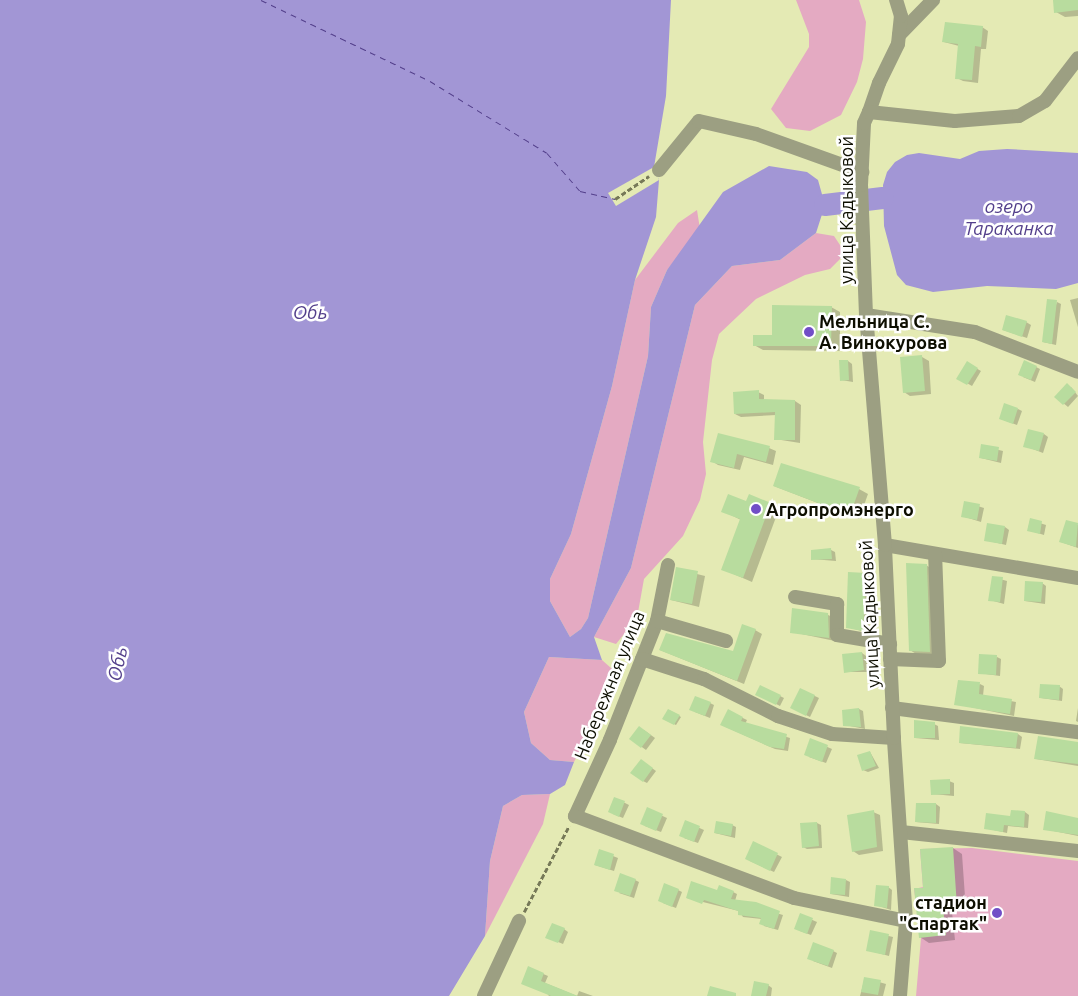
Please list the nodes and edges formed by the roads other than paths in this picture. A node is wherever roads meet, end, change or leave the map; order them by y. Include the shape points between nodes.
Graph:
1 (896, 0) edge
2 (933, 0) edge
3 (899, 35) junction
4 (1078, 58) edge
5 (869, 112) junction
6 (659, 170) road end
7 (862, 178) junction
8 (866, 315) junction
9 (1078, 372) edge
10 (885, 546) junction
11 (935, 554) junction
12 (668, 565) dead end
13 (1078, 578) edge
14 (795, 598) dead end
15 (656, 621) junction
16 (726, 641) dead end
17 (890, 644) junction
18 (890, 659) junction
19 (642, 660) junction
20 (892, 708) junction
21 (1078, 732) edge
22 (894, 738) junction
23 (901, 832) junction
24 (1078, 851) edge
25 (519, 921) road end
26 (906, 921) junction
27 (484, 996) edge
28 (900, 996) edge

1 - 3 street via 901,16
2 - 3 street
3 - 5 street, улица Кадыковой
4 - 5 street via 1044,101 1019,116 955,121
5 - 7 street, улица Кадыковой via 864,123
6 - 7 street via 699,121 756,134
7 - 8 street, улица Кадыковой
8 - 9 street via 975,332
8 - 10 street, улица Кадыковой
10 - 11 street
10 - 17 street, улица Кадыковой
11 - 13 street
11 - 18 street via 939,661
12 - 15 street, Набережная улица
14 - 17 street via 837,604 837,635
15 - 16 street
15 - 19 street, Набережная улица
17 - 18 street, улица Кадыковой
18 - 20 street, улица Кадыковой
19 - 22 street via 704,679 778,716 832,734
19 - 26 street, Набережная улица via 575,816 794,898
20 - 21 street
20 - 22 street, улица Кадыковой
22 - 23 street, улица Кадыковой
23 - 24 street
23 - 26 street, улица Кадыковой
25 - 27 street
26 - 28 street, улица Кадыковой

